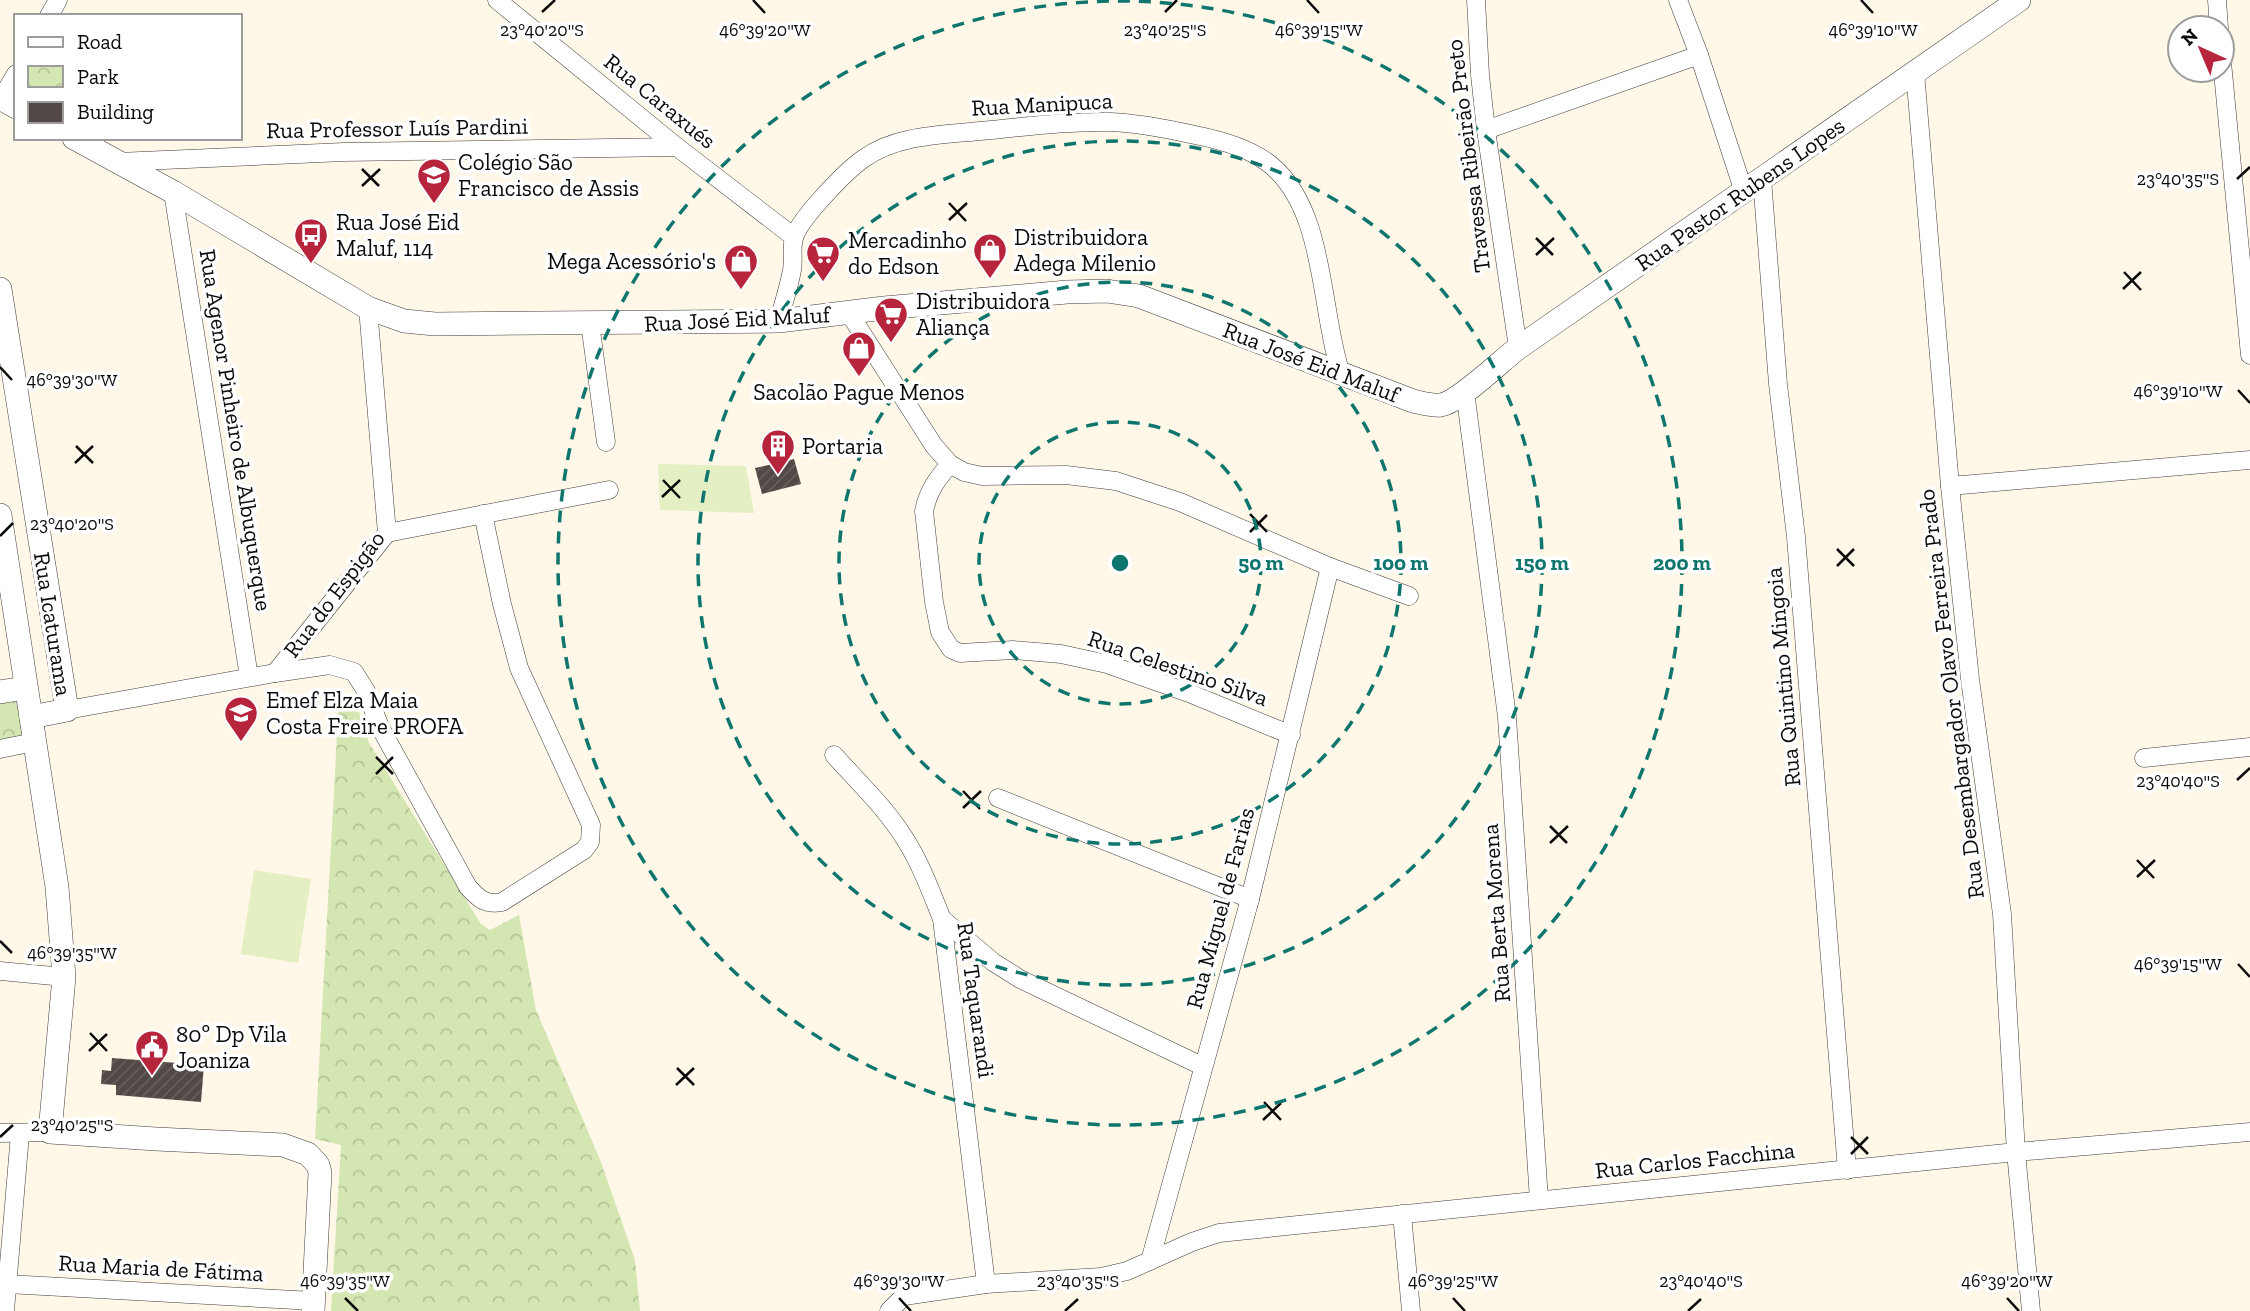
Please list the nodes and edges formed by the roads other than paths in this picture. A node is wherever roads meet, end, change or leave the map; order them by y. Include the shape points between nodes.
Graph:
1 (497, 0) edge
2 (1476, 0) edge
3 (1678, 0) edge
4 (2010, 3) edge
5 (1699, 55) junction
6 (1915, 72) junction
7 (14, 79) edge
8 (2224, 84) edge
9 (6, 101) edge
10 (1486, 130) junction
11 (78, 140) edge
12 (677, 147) junction
13 (118, 162) junction
14 (1753, 186) junction
15 (173, 192) junction
16 (794, 237) junction
17 (0, 289) edge
18 (368, 308) junction
19 (849, 313) junction
20 (779, 321) junction
21 (590, 323) junction
22 (1518, 348) junction
23 (2250, 355) edge
24 (1341, 374) junction
25 (1465, 391) junction
26 (606, 442) dead end
27 (2250, 460) edge
28 (957, 468) junction
29 (1950, 486) junction
30 (609, 490) dead end
31 (483, 514) junction
32 (0, 516) edge
33 (387, 533) junction
34 (1330, 567) junction
35 (1409, 596) dead end
36 (275, 673) junction
37 (249, 677) junction
38 (25, 688) junction
39 (0, 692) edge
40 (67, 710) junction
41 (31, 717) junction
42 (1291, 735) junction
43 (34, 742) junction
44 (2250, 747) edge
45 (0, 748) edge
46 (834, 755) dead end
47 (2144, 758) dead end
48 (998, 798) dead end
49 (1250, 899) junction
50 (942, 919) junction
51 (0, 971) edge
52 (64, 977) junction
53 (1202, 1066) junction
54 (50, 1132) junction
55 (2250, 1132) edge
56 (0, 1133) edge
57 (20, 1134) junction
58 (2016, 1152) junction
59 (1847, 1170) junction
60 (1539, 1200) junction
61 (1402, 1213) junction
62 (1150, 1261) junction
63 (7, 1284) junction
64 (986, 1284) junction
65 (313, 1306) edge
66 (5, 1311) edge
67 (889, 1311) edge
68 (1411, 1311) edge
69 (2031, 1311) edge

1 - 12 street, Rua Caraxués
2 - 10 street, Travessa Ribeirão Preto
3 - 5 street, Rua Quintino Mingoia
4 - 6 street, Rua Pastor Rubens Lopes
5 - 10 street
5 - 14 street, Rua Quintino Mingoia
6 - 14 street, Rua Pastor Rubens Lopes
6 - 29 street, Rua Desembargador Olavo Ferreira Prado
7 - 9 street
8 - 23 street
10 - 22 street, Travessa Ribeirão Preto
11 - 13 street, Rua José Eid Maluf
12 - 13 street, Rua Professor Luís Pardini via 344,152
12 - 16 street, Rua Caraxués
13 - 15 street, Rua José Eid Maluf
14 - 22 street, Rua Pastor Rubens Lopes
14 - 59 street, Rua Quintino Mingoia via 1796,537
15 - 18 street, Rua José Eid Maluf
15 - 37 street, Rua Agenor Pinheiro de Albuquerque
16 - 20 street via 792,269
16 - 24 street, Rua Manipuca via 812,211 863,159 889,145 920,137 1113,122 1221,140 1272,166 1299,202 1313,238 1332,348
17 - 40 street, Rua Icaturama
18 - 21 street, Rua José Eid Maluf via 404,321 435,324
18 - 33 street, Rua do Espigão
19 - 20 street, Rua José Eid Maluf
19 - 24 street, Rua José Eid Maluf via 1107,290 1139,296
19 - 28 street via 934,446
20 - 21 street, Rua José Eid Maluf
21 - 26 street
22 - 25 street, Rua Pastor Rubens Lopes
24 - 25 street, Rua José Eid Maluf via 1427,405 1444,405
25 - 60 street, Rua Berta Morena via 1507,717
27 - 29 street
28 - 34 street via 982,476 1066,475 1116,481 1180,502
28 - 42 street, Rua Celestino Silva via 934,482 924,511 934,602 940,632 951,649 960,653 1013,650 1061,654 1107,664
29 - 58 street, Rua Desembargador Olavo Ferreira Prado via 2002,914
30 - 31 street
31 - 33 street
31 - 36 street via 519,668 591,825 590,842 584,850 502,902 481,900 468,887 354,672 330,665
32 - 38 street, Rua Icaturama
33 - 36 street, Rua do Espigão
34 - 35 street
34 - 42 street, Rua Miguel de Farias
36 - 37 street, Rua do Espigão
37 - 40 street, Rua do Espigão
38 - 39 street
38 - 41 street, Rua Icaturama
40 - 41 street, Rua do Espigão
41 - 43 street, Rua Icaturama
42 - 49 street, Rua Miguel de Farias
43 - 45 street
43 - 52 street, Rua Icaturama via 57,887
44 - 47 street
46 - 50 street, Rua Taquarandi via 905,838
48 - 49 street
49 - 53 street, Rua Miguel de Farias
50 - 53 street via 1020,979
50 - 64 street, Rua Taquarandi
51 - 52 street
52 - 54 street, Rua Icaturama
53 - 62 street, Rua Miguel de Farias
54 - 57 street
54 - 65 street via 283,1145 308,1154 320,1173
55 - 58 street, Rua Carlos Facchina
56 - 57 street
57 - 63 street
58 - 59 street, Rua Carlos Facchina
58 - 69 street, Rua Desembargador Olavo Ferreira Prado
59 - 60 street, Rua Carlos Facchina
60 - 61 street, Rua Carlos Facchina
61 - 62 street, Rua Carlos Facchina via 1219,1233
61 - 68 street
62 - 64 street, Rua Carlos Facchina via 1101,1277
63 - 65 street, Rua Maria de Fátima
63 - 66 street
64 - 67 street, Rua Carlos Facchina via 904,1296

